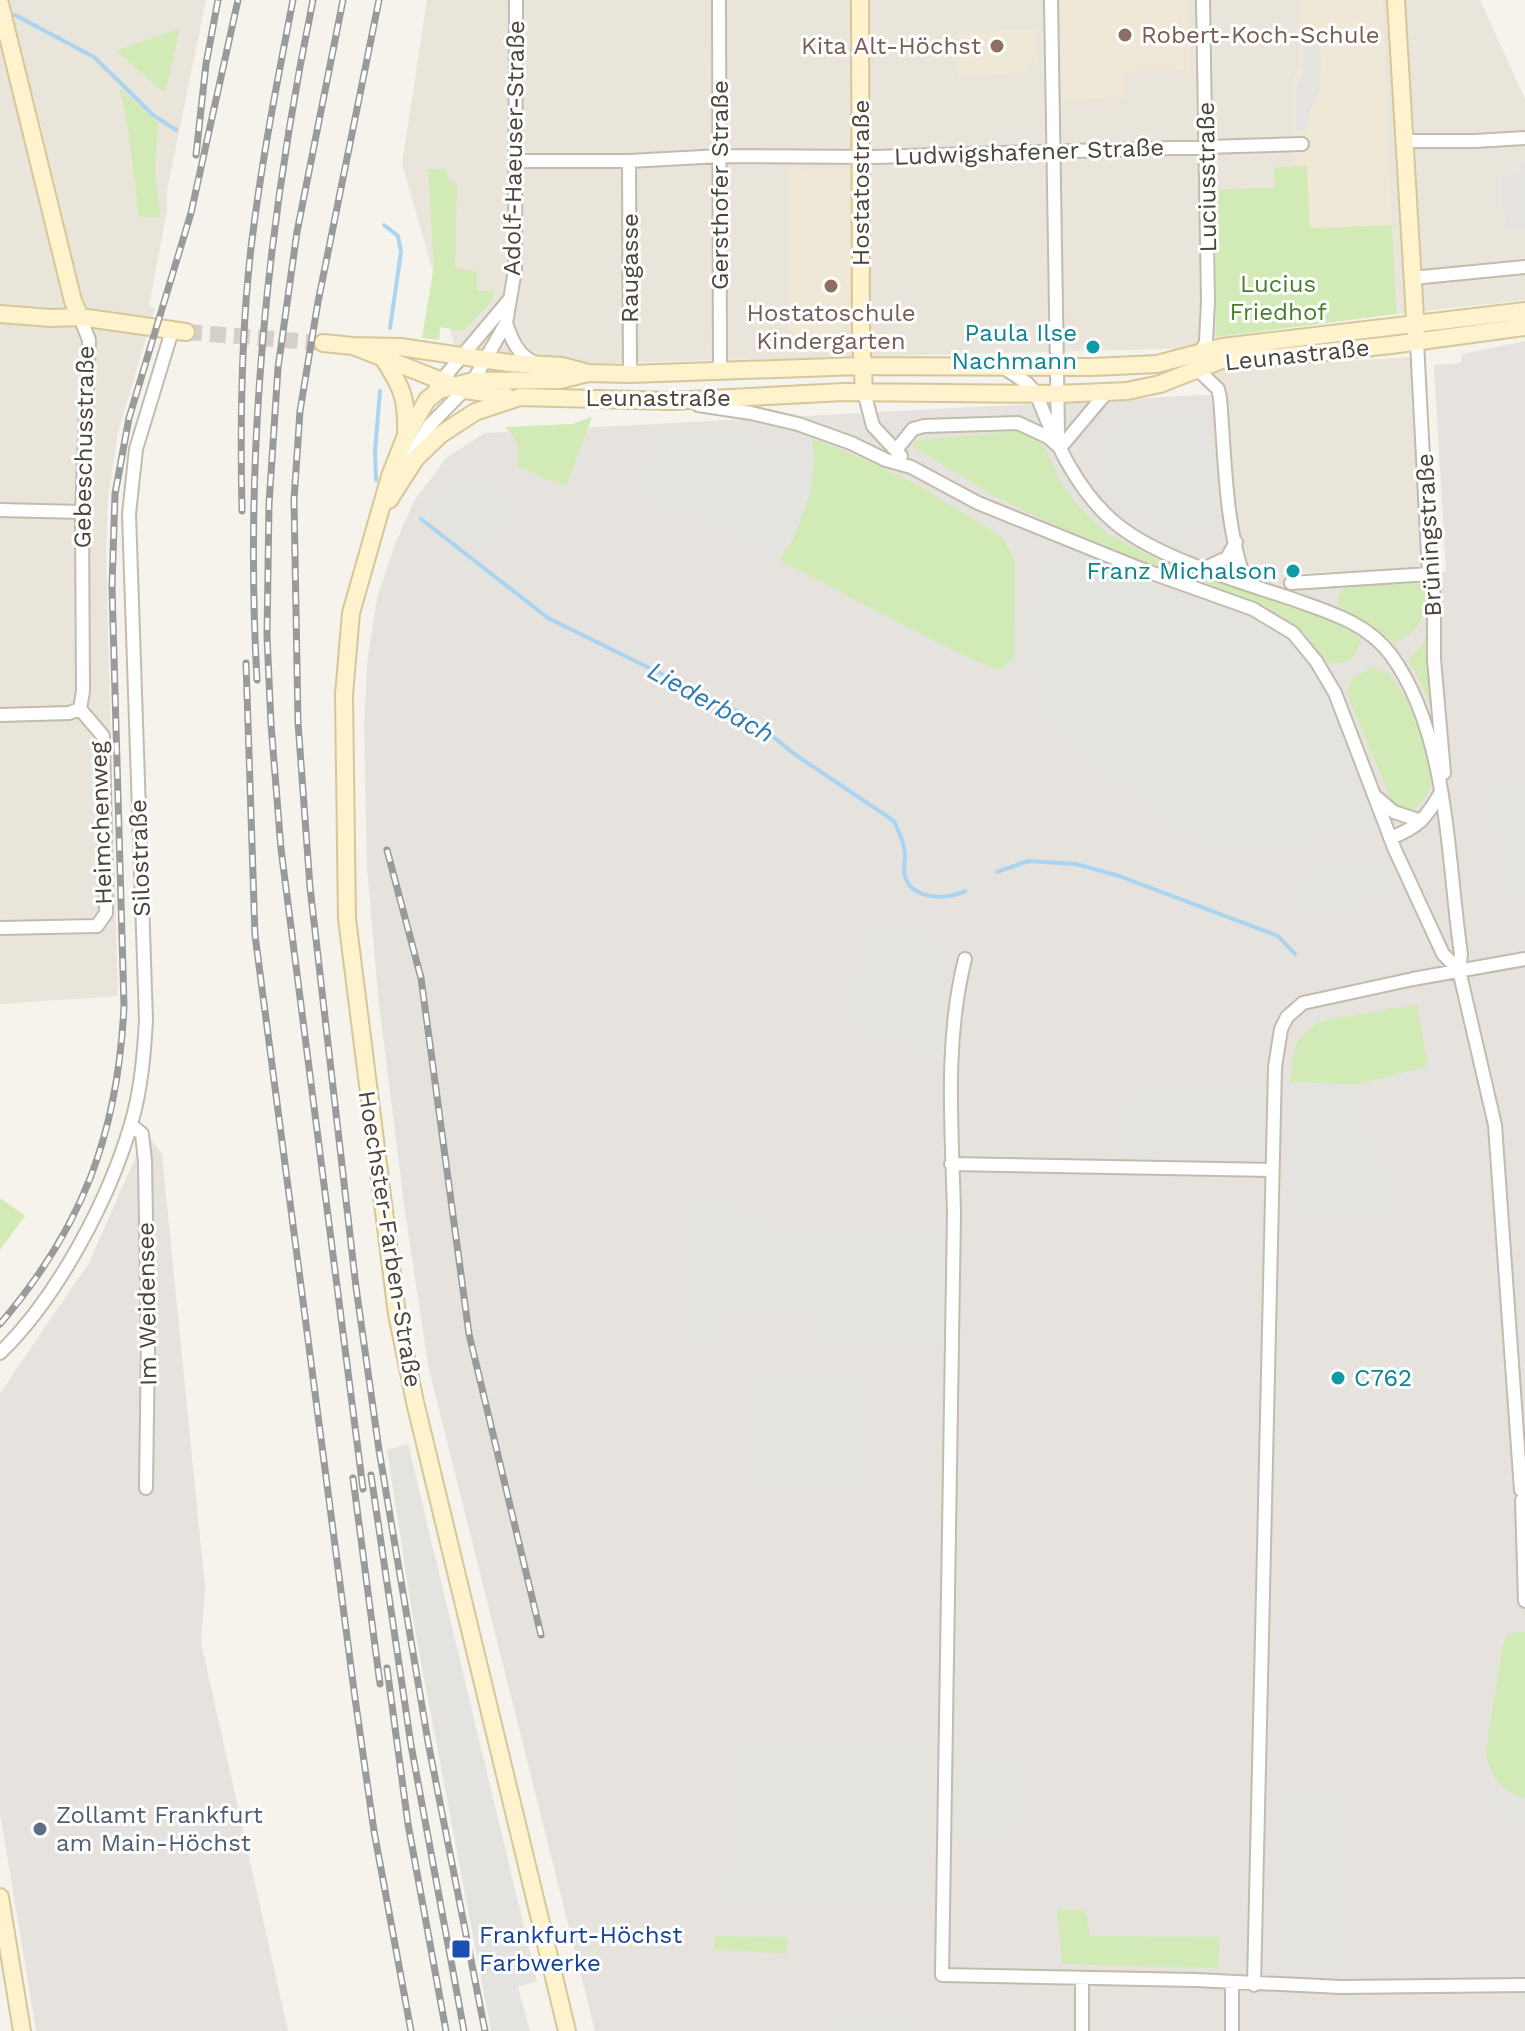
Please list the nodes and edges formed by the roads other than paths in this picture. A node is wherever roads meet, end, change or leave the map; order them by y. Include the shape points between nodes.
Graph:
1 (516, 0) edge
2 (719, 0) edge
3 (860, 0) edge
4 (1051, 0) edge
5 (1203, 0) edge
6 (1396, 0) edge
7 (0, 4) edge
8 (1525, 138) edge
9 (1405, 141) junction
10 (1302, 144) dead end
11 (1206, 146) junction
12 (1053, 150) junction
13 (721, 156) junction
14 (861, 157) junction
15 (517, 161) junction
16 (629, 161) junction
17 (1525, 267) edge
18 (1412, 278) junction
19 (512, 296) junction
20 (1525, 311) edge
21 (0, 314) edge
22 (80, 317) junction
23 (506, 323) junction
24 (1415, 324) junction
25 (1525, 327) edge
26 (179, 332) joint
27 (1417, 342) junction
28 (323, 343) tunnel mouth
29 (353, 346) junction
30 (1201, 352) junction
31 (383, 358) junction
32 (472, 358) junction
33 (540, 366) junction
34 (861, 366) junction
35 (1001, 366) junction
36 (1057, 367) junction
37 (720, 371) junction
38 (1199, 371) junction
39 (588, 373) junction
40 (630, 374) junction
41 (458, 384) junction
42 (1031, 388) junction
43 (864, 392) junction
44 (1107, 392) junction
45 (1057, 394) junction
46 (520, 397) junction
47 (427, 400) joint
48 (671, 401) junction
49 (405, 438) junction
50 (1060, 448) junction
51 (896, 450) junction
52 (911, 467) junction
53 (399, 482) junction
54 (0, 510) edge
55 (82, 512) junction
56 (379, 519) junction
57 (1236, 542) junction
58 (1205, 568) junction
59 (1429, 574) junction
60 (1246, 583) junction
61 (1291, 583) dead end
62 (80, 709) junction
63 (0, 715) edge
64 (1441, 792) junction
65 (1374, 795) junction
66 (1421, 821) junction
67 (1390, 838) junction
68 (0, 928) edge
69 (965, 959) dead end
70 (1525, 959) edge
71 (1459, 970) junction
72 (131, 1125) junction
73 (951, 1164) junction
74 (1272, 1170) junction
75 (0, 1353) edge
76 (146, 1488) dead end
77 (1525, 1601) edge
78 (0, 1897) edge
79 (1082, 1978) junction
80 (1232, 1984) junction
81 (1254, 1985) junction
82 (1525, 1985) edge
83 (22, 2031) edge
84 (567, 2031) edge
85 (1082, 2031) edge
86 (1232, 2031) edge

1 - 15 street, Adolf-Haeuser-Straße
2 - 13 street, Gersthofer Straße
3 - 14 main road, Hostatostraße
4 - 12 street
5 - 11 street, Luciusstraße
6 - 9 main road, Brüningstraße
7 - 22 main road, Gebeschusstraße
8 - 9 street
9 - 18 main road, Brüningstraße
10 - 11 street, Ludwigshafener Straße
11 - 12 street, Ludwigshafener Straße
11 - 30 street, Luciusstraße via 1208,301
12 - 14 street, Ludwigshafener Straße
12 - 36 street
13 - 14 street, Ludwigshafener Straße
13 - 16 street, Ludwigshafener Straße
13 - 37 street, Gersthofer Straße
14 - 34 main road, Hostatostraße
15 - 16 street, Ludwigshafener Straße
15 - 19 street, Adolf-Haeuser-Straße
16 - 40 street, Raugasse
17 - 18 street
18 - 24 main road, Brüningstraße
19 - 23 street, Adolf-Haeuser-Straße
19 - 32 street, Adolf-Haeuser-Straße via 482,333
20 - 24 main road, Leunastraße
21 - 22 main road
22 - 26 main road
22 - 55 street, Gebeschusstraße via 89,340
23 - 32 street, Adolf-Haeuser-Straße
23 - 33 street via 524,358
24 - 27 main road, Brüningstraße
24 - 30 main road, Leunastraße
25 - 27 main road, Leunastraße
26 - 72 street, Silostraße via 136,449 129,514 146,1020
27 - 38 main road, Leunastraße via 1224,359
27 - 59 street, Brüningstraße
28 - 29 main road
29 - 31 main road
29 - 32 main road, Leunastraße
30 - 36 main road, Leunastraße via 1157,364
31 - 41 main road
31 - 49 main road, Hoechster-Farben-Straße via 403,390
32 - 33 main road, Leunastraße
32 - 41 street
32 - 41 street, Adolf-Haeuser-Straße
33 - 39 main road, Leunastraße
34 - 35 main road, Leunastraße
34 - 37 main road, Leunastraße
34 - 43 main road, Hostatostraße
35 - 36 main road, Leunastraße
35 - 42 street
36 - 42 street, Leunastraße
36 - 45 street
37 - 40 main road, Leunastraße
38 - 44 main road, Leunastraße via 1144,389
38 - 57 street via 1218,389
39 - 40 main road, Leunastraße
39 - 41 main road, Leunastraße via 560,380
41 - 46 main road via 484,395
41 - 47 main road, Leunastraße
41 - 53 street
42 - 43 main road, Leunastraße
42 - 45 main road, Leunastraße
42 - 50 street
43 - 48 main road, Leunastraße
43 - 51 street via 873,426
44 - 45 main road, Leunastraße
44 - 50 street
45 - 50 street
46 - 48 main road, Leunastraße
46 - 53 main road, Leunastraße via 450,427
47 - 49 main road, Hoechster-Farben-Straße
48 - 52 street via 798,424
49 - 56 main road, Hoechster-Farben-Straße
50 - 51 street via 1018,423 924,426 913,429
50 - 58 street via 1086,491 1119,526
51 - 52 street
52 - 65 street via 978,503 1278,622 1305,646 1334,692
53 - 56 main road, Leunastraße
54 - 55 street
55 - 62 street, Gebeschusstraße
56 - 84 main road, Hoechster-Farben-Straße via 357,588 346,648 345,846 351,967 408,1370
57 - 58 street via 1227,558
57 - 60 street
58 - 60 street
59 - 61 street
59 - 64 street, Brüningstraße
60 - 64 street via 1346,618 1389,653 1419,709
62 - 63 street, Heimchenweg
62 - 68 street, Heimchenweg via 103,736 106,913 97,926
64 - 66 street
64 - 71 street
65 - 66 street via 1394,812
65 - 67 street
66 - 67 street
67 - 71 street via 1443,954
69 - 73 street via 955,1008
70 - 71 street
71 - 74 street via 1303,1003 1287,1017 1276,1051
71 - 77 street via 1495,1125
72 - 75 street, Silostraße via 67,1267
72 - 76 street, Im Weidensee via 142,1134 145,1161
73 - 74 street
73 - 79 street via 942,1975
74 - 81 street
78 - 83 main road
79 - 80 street
79 - 85 street
80 - 81 street
80 - 86 street
81 - 82 street

